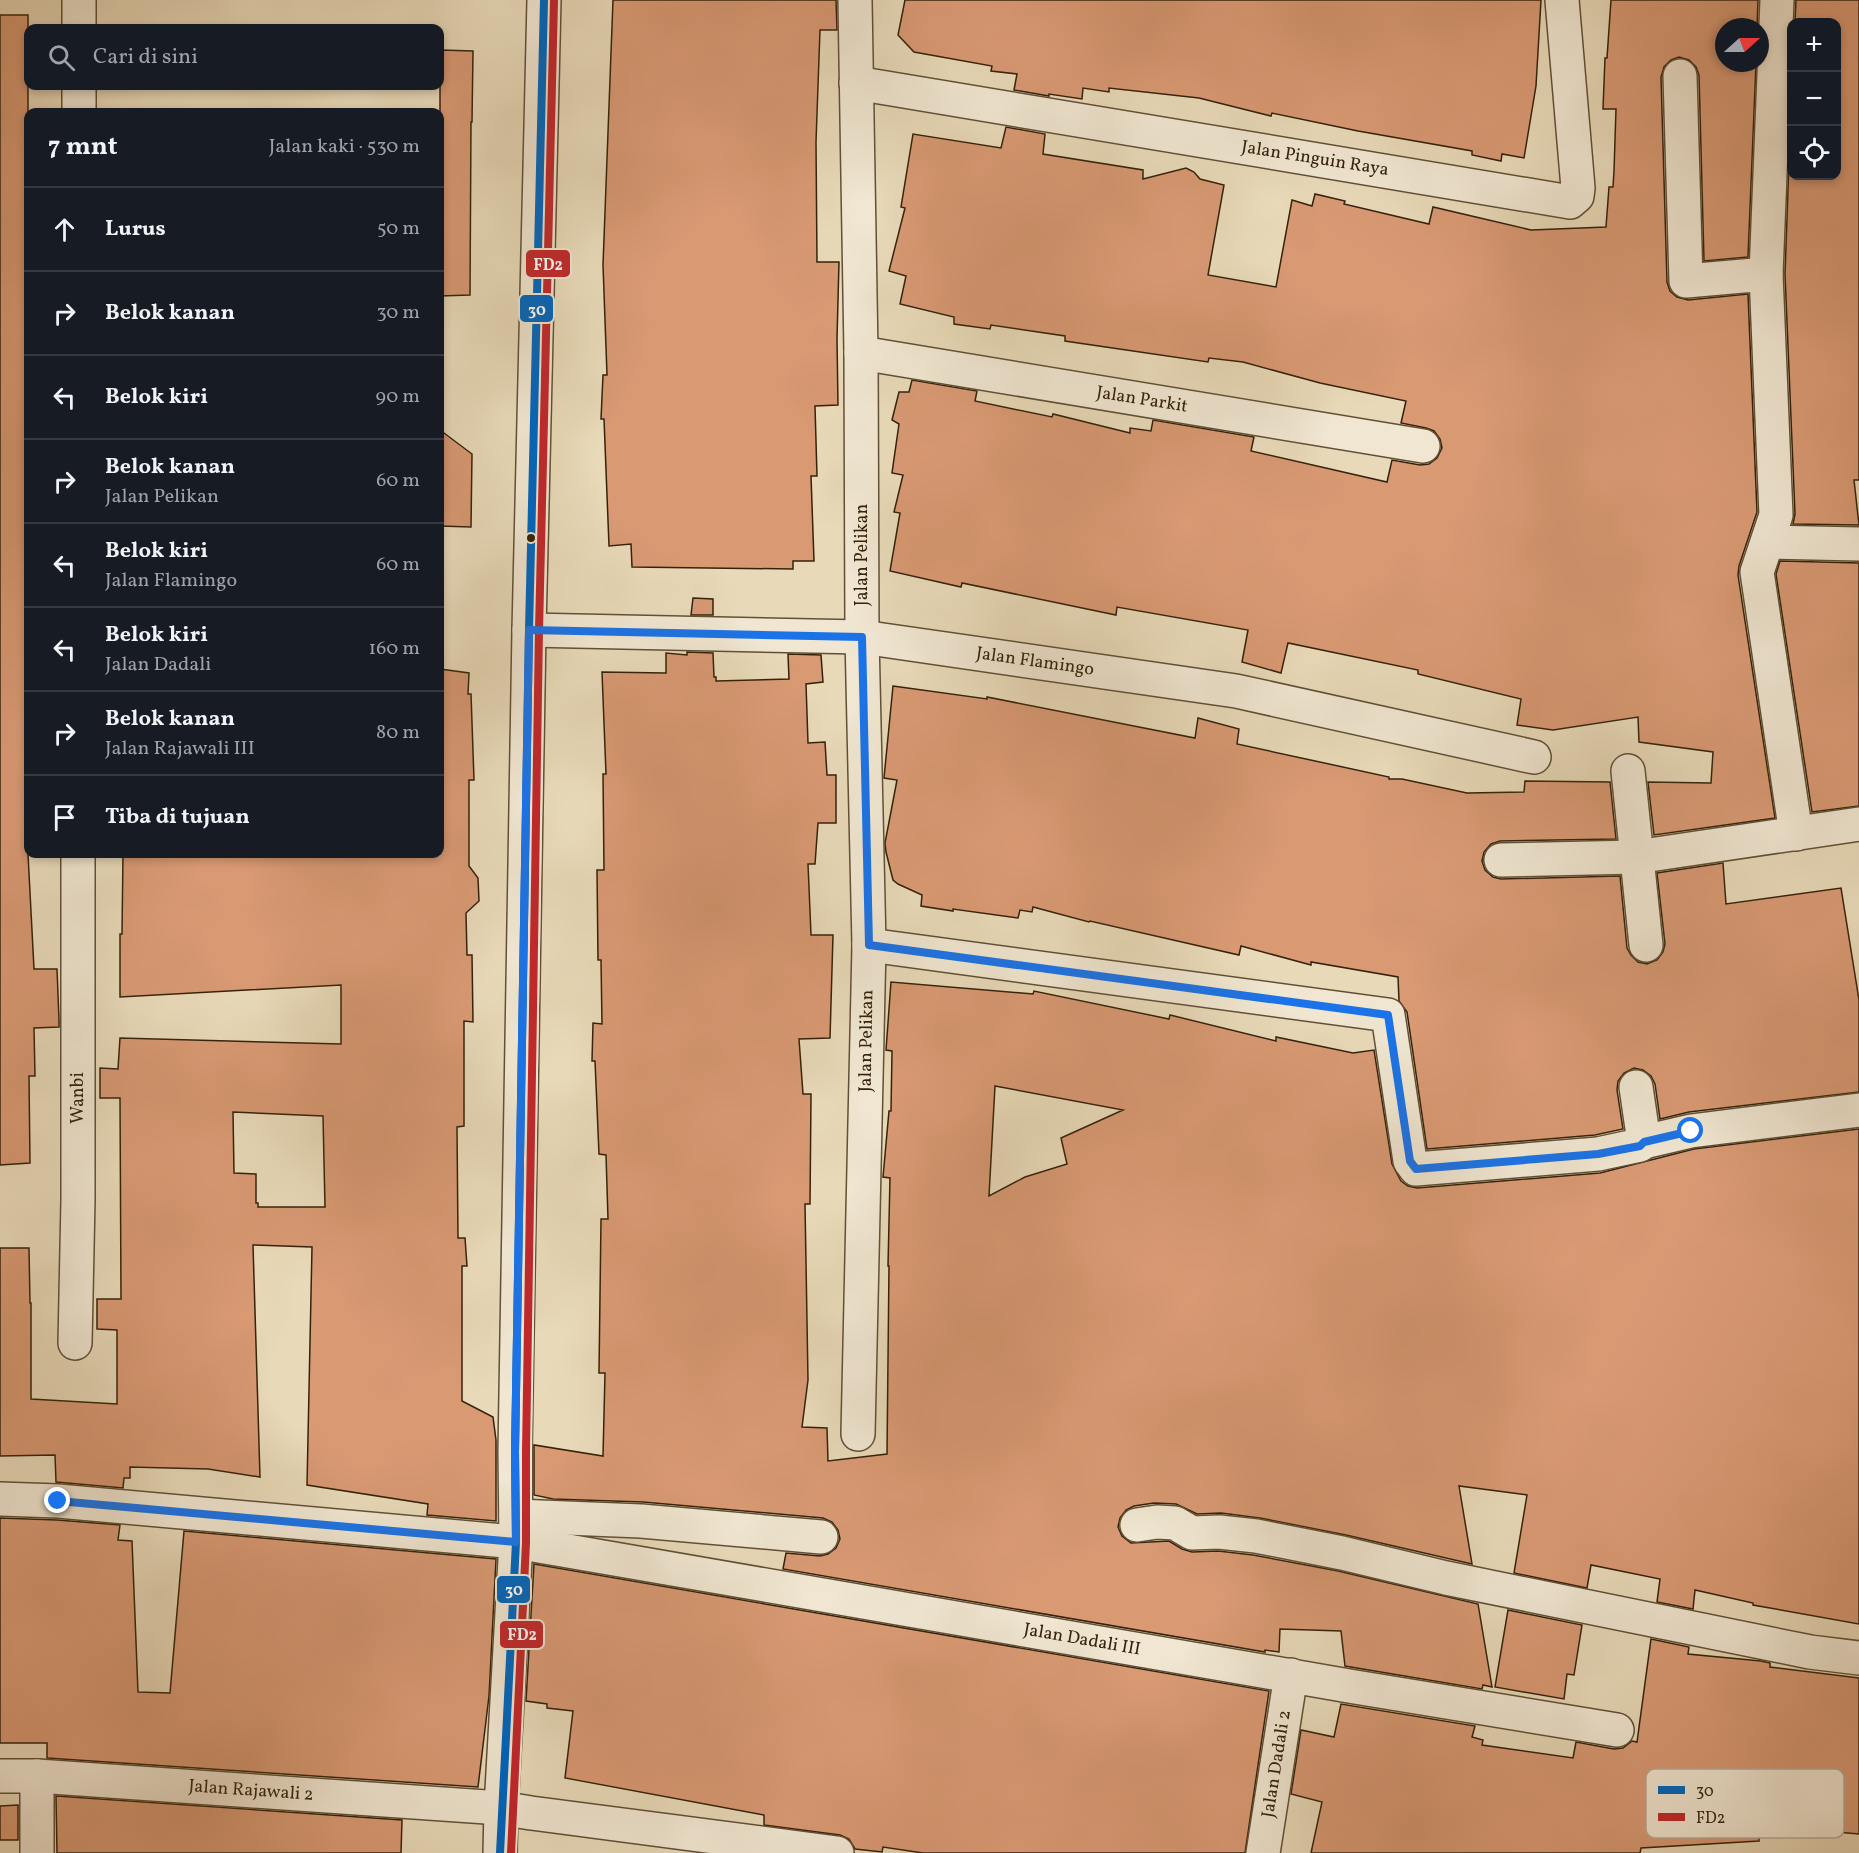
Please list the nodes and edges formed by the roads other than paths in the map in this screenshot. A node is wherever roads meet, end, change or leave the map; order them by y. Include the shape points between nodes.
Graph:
1 (79, 0) edge
2 (543, 0) edge
3 (855, 0) edge
4 (1563, 0) edge
5 (1777, 0) edge
6 (79, 24) edge
7 (1680, 76) dead end
8 (856, 83) junction
9 (79, 90) edge
10 (79, 108) edge
11 (1766, 274) junction
12 (861, 353) junction
13 (1423, 446) dead end
14 (1768, 542) junction
15 (1859, 544) edge
16 (529, 630) junction
17 (862, 637) junction
18 (1534, 758) dead end
19 (1628, 771) dead end
20 (1859, 824) edge
21 (1796, 834) junction
22 (1636, 857) junction
23 (78, 858) edge
24 (1501, 860) dead end
25 (869, 945) junction
26 (1646, 945) dead end
27 (1636, 1087) dead end
28 (1859, 1110) edge
29 (1644, 1142) junction
30 (75, 1343) dead end
31 (858, 1434) dead end
32 (0, 1498) edge
33 (1137, 1525) dead end
34 (526, 1535) junction
35 (821, 1537) dead end
36 (1859, 1658) edge
37 (1291, 1675) junction
38 (1617, 1730) dead end
39 (0, 1776) edge
40 (37, 1776) junction
41 (501, 1808) junction
42 (37, 1853) edge
43 (500, 1853) edge
44 (837, 1853) edge
45 (1263, 1853) edge

1 - 6 street
2 - 16 street
3 - 8 street, Jalan Pelikan
4 - 8 street, Jalan Pinguin Raya via 1578,188 1577,196 1570,202
5 - 11 street
7 - 11 street via 1686,281
8 - 12 street, Jalan Pelikan
9 - 10 street
11 - 14 street via 1776,515
12 - 13 street, Jalan Parkit
12 - 17 street, Jalan Pelikan
14 - 15 street
14 - 21 street via 1756,572
16 - 17 street, Jalan Flamingo
16 - 34 street via 515,1440
17 - 18 street, Jalan Flamingo via 1236,691
17 - 25 street, Jalan Pelikan
19 - 22 street
20 - 21 street
21 - 22 street
22 - 24 street
22 - 26 street
23 - 30 street, Wanbi
25 - 29 street via 1388,1015 1410,1161 1416,1169 1598,1154
25 - 31 street, Jalan Pelikan
27 - 29 street
28 - 29 street via 1691,1131
32 - 34 street
33 - 36 street via 1175,1523 1192,1533 1256,1536 1775,1645
34 - 35 street via 641,1521
34 - 37 street, Jalan Dadali III
34 - 41 street
37 - 38 street, Jalan Dadali III
37 - 45 street, Jalan Dadali 2
39 - 40 street, Jalan Rajawali 2
40 - 41 street, Jalan Rajawali 2
40 - 42 street
41 - 43 street
41 - 44 street

